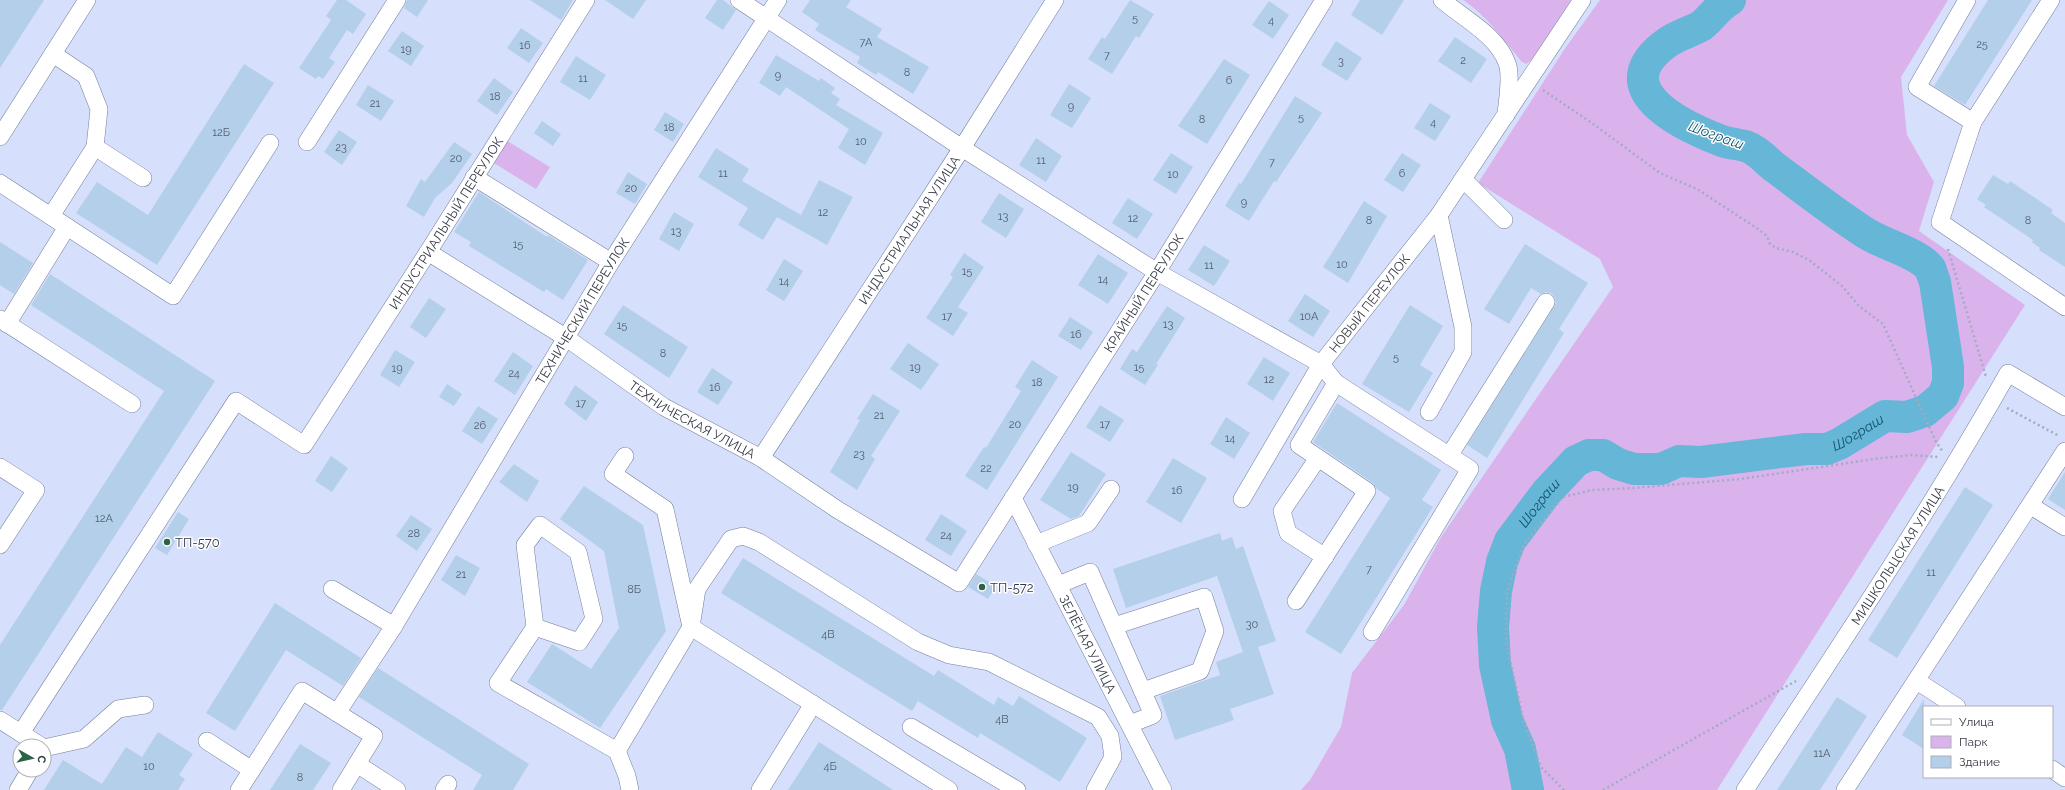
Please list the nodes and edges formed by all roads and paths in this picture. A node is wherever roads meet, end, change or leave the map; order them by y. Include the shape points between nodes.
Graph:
1 (87, 0) edge
2 (398, 0) edge
3 (586, 0) edge
4 (739, 0) edge
5 (778, 0) edge
6 (1055, 0) edge
7 (1324, 0) edge
8 (1442, 0) edge
9 (1582, 0) edge
10 (1967, 0) edge
11 (2051, 0) edge
12 (766, 17) junction
13 (53, 54) junction
14 (1531, 78) junction
15 (1506, 115) junction
16 (1973, 122) junction
17 (0, 137) edge
18 (307, 142) dead end
19 (270, 143) dead end
20 (95, 147) junction
21 (962, 148) junction
22 (474, 177) junction
23 (143, 178) dead end
24 (1463, 180) junction
25 (0, 183) edge
26 (51, 216) junction
27 (1439, 216) junction
28 (1504, 220) dead end
29 (1940, 222) junction
30 (67, 227) junction
31 (428, 252) junction
32 (611, 262) junction
33 (1157, 272) junction
34 (1546, 302) dead end
35 (2065, 308) edge
36 (4, 322) edge
37 (565, 337) junction
38 (1321, 364) junction
39 (1336, 382) junction
40 (1992, 400) junction
41 (132, 404) dead end
42 (2065, 407) edge
43 (1429, 412) dead end
44 (2065, 439) edge
45 (1936, 442) dead end
46 (2065, 451) edge
47 (625, 456) dead end
48 (1449, 456) junction
49 (761, 458) junction
50 (1318, 458) junction
51 (1953, 466) junction
52 (0, 467) edge
53 (1111, 489) dead end
54 (1013, 498) junction
55 (1242, 499) dead end
56 (2031, 506) junction
57 (2065, 527) edge
58 (1036, 544) junction
59 (0, 545) edge
60 (1325, 557) junction
61 (959, 583) joint
62 (1058, 585) junction
63 (332, 589) dead end
64 (1296, 601) dead end
65 (394, 626) junction
66 (1114, 626) junction
67 (535, 627) junction
68 (691, 627) junction
69 (1372, 632) dead end
70 (1798, 680) dead end
71 (1917, 681) junction
72 (1143, 691) junction
73 (813, 704) junction
74 (145, 705) dead end
75 (1954, 706) edge
76 (337, 713) junction
77 (0, 720) edge
78 (1130, 724) junction
79 (911, 726) dead end
80 (21, 733) junction
81 (29, 738) edge
82 (207, 741) dead end
83 (52, 745) edge
84 (617, 751) junction
85 (357, 764) junction
86 (252, 770) junction
87 (2053, 771) edge
88 (25, 778) edge
89 (2065, 778) edge
90 (18, 790) edge
91 (239, 790) edge
92 (341, 790) edge
93 (397, 790) edge
94 (630, 790) edge
95 (760, 790) edge
96 (949, 790) edge
97 (1017, 790) edge
98 (1095, 790) edge
99 (1163, 790) edge
100 (1564, 790) edge
101 (1603, 790) edge
102 (1745, 790) edge
103 (1845, 790) edge

1 - 13 street
2 - 18 street
3 - 22 street, ИНДУСТРИАЛЬНЫЙ ПЕРЕУЛОК
4 - 12 street
5 - 12 street, ТЕХНИЧЕСКИЙ ПЕРЕУЛОК
6 - 21 street, ИНДУСТРИАЛЬНАЯ УЛИЦА
7 - 33 street, КРАЙНЫЙ ПЕРЕУЛОК
8 - 15 street via 1494,41 1507,64
9 - 14 street, НОВЫЙ ПЕРЕУЛОК
10 - 16 street via 1917,87
11 - 16 street
12 - 21 street
12 - 32 street, ТЕХНИЧЕСКИЙ ПЕРЕУЛОК
13 - 17 street
13 - 20 street via 86,76 99,109
14 - 15 street, НОВЫЙ ПЕРЕУЛОК
14 - 45 path via 1544,91 1660,173 1703,192 1758,229 1767,236 1770,244 1809,260 1842,286 1859,306 1883,324
15 - 24 street, НОВЫЙ ПЕРЕУЛОК
16 - 29 street
19 - 30 street via 173,296
20 - 23 street
20 - 26 street
21 - 33 street
21 - 49 street, ИНДУСТРИАЛЬНАЯ УЛИЦА
22 - 31 street, ИНДУСТРИАЛЬНЫЙ ПЕРЕУЛОК
22 - 32 street
24 - 27 street, НОВЫЙ ПЕРЕУЛОК
24 - 28 street
25 - 26 street
26 - 30 street
27 - 38 street, НОВЫЙ ПЕРЕУЛОК
27 - 43 street via 1463,327 1464,352
29 - 35 street
29 - 40 path
30 - 36 street
31 - 37 street, ТЕХНИЧЕСКАЯ УЛИЦА
31 - 80 street, ИНДУСТРИАЛЬНЫЙ ПЕРЕУЛОК via 304,445 236,402
32 - 37 street, ТЕХНИЧЕСКИЙ ПЕРЕУЛОК
33 - 38 street
33 - 54 street, КРАЙНЫЙ ПЕРЕУЛОК
34 - 48 street
36 - 41 street
37 - 49 street, ТЕХНИЧЕСКАЯ УЛИЦА via 664,407
37 - 65 street, ТЕХНИЧЕСКИЙ ПЕРЕУЛОК
38 - 39 street
38 - 55 street, НОВЫЙ ПЕРЕУЛОК
39 - 48 street
39 - 50 street via 1299,445
40 - 42 street, МИШКОЛЬЦСКАЯ УЛИЦА via 2008,373
40 - 44 path
40 - 51 street, МИШКОЛЬЦСКАЯ УЛИЦА
46 - 56 street
47 - 68 street via 613,474 665,509
48 - 69 street via 1470,469
49 - 61 street, ТЕХНИЧЕСКАЯ УЛИЦА via 838,510
50 - 60 street via 1282,511 1288,533
50 - 60 street via 1367,491
51 - 100 path via 1938,455 1910,455 1741,479 1592,490 1563,497 1524,544 1507,592 1506,642 1524,722 1541,767
51 - 102 street, МИШКОЛЬЦСКАЯ УЛИЦА
52 - 59 street via 36,490
53 - 58 street via 1088,523
54 - 58 street, ЗЕЛЁНАЯ УЛИЦА
54 - 61 street, КРАЙНЫЙ ПЕРЕУЛОК
56 - 57 street
56 - 71 street
58 - 62 street, ЗЕЛЁНАЯ УЛИЦА
60 - 64 street
62 - 66 street via 1090,572
62 - 78 street, ЗЕЛЁНАЯ УЛИЦА
63 - 65 street
65 - 76 street, ТЕХНИЧЕСКИЙ ПЕРЕУЛОК
66 - 72 street
66 - 72 street via 1204,598 1215,631 1200,671
67 - 67 street via 525,545 540,525 578,552 594,619 579,642
67 - 84 street via 498,683
68 - 73 street
68 - 84 street
68 - 98 street via 696,589 730,539 743,536 759,542 918,642 949,655 988,662 1098,717 1110,736 1113,757
70 - 101 path
71 - 75 street
71 - 103 street
72 - 78 street via 1153,715
73 - 95 street
73 - 96 street
74 - 83 street via 118,709 84,739
76 - 85 street via 374,736
76 - 86 street via 302,691
77 - 80 street
78 - 99 street, ЗЕЛЁНАЯ УЛИЦА
79 - 97 street
80 - 81 street
82 - 86 street
84 - 94 street
85 - 92 street
85 - 93 street
86 - 91 street
87 - 89 street
88 - 90 street

